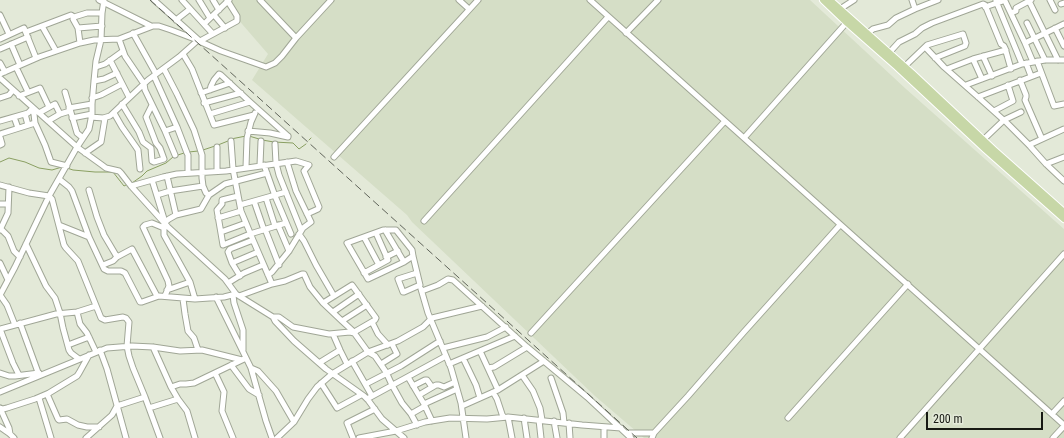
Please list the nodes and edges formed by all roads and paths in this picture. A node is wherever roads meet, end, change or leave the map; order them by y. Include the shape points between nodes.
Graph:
1 (182, 0) edge
2 (199, 0) edge
3 (213, 0) edge
4 (228, 0) edge
5 (260, 0) edge
6 (331, 0) edge
7 (459, 0) edge
8 (478, 0) edge
9 (590, 0) edge
10 (658, 0) edge
11 (823, 0) edge
12 (830, 0) edge
13 (854, 0) edge
14 (912, 0) edge
15 (938, 0) edge
16 (1050, 0) edge
17 (103, 1) edge
18 (158, 1) edge
19 (1028, 1) edge
20 (996, 2) edge
21 (986, 7) junction
22 (915, 8) junction
23 (190, 9) junction
24 (469, 9) junction
25 (840, 9) junction
26 (219, 10) junction
27 (1054, 10) dead end
28 (102, 13) junction
29 (1011, 13) junction
30 (0, 15) edge
31 (74, 17) junction
32 (212, 17) junction
33 (608, 17) junction
34 (176, 20) junction
35 (848, 21) junction
36 (1, 22) edge
37 (1027, 23) dead end
38 (204, 24) junction
39 (1064, 24) edge
40 (42, 26) junction
41 (102, 26) junction
42 (151, 26) junction
43 (78, 28) junction
44 (225, 28) junction
45 (1055, 28) junction
46 (134, 33) junction
47 (626, 33) junction
48 (1044, 33) junction
49 (9, 34) junction
50 (27, 34) junction
51 (214, 34) junction
52 (867, 34) junction
53 (119, 38) junction
54 (296, 38) junction
55 (1035, 38) junction
56 (0, 39) edge
57 (1062, 39) edge
58 (101, 40) junction
59 (199, 41) junction
60 (80, 43) junction
61 (1025, 43) junction
62 (11, 44) junction
63 (1064, 46) edge
64 (925, 48) junction
65 (0, 49) edge
66 (1006, 50) junction
67 (56, 51) junction
68 (123, 51) junction
69 (889, 53) junction
70 (183, 54) junction
71 (983, 56) junction
72 (36, 58) junction
73 (935, 58) junction
74 (973, 59) junction
75 (110, 60) junction
76 (1045, 60) junction
77 (1058, 60) junction
78 (1064, 60) edge
79 (0, 62) edge
80 (1035, 62) junction
81 (1024, 64) junction
82 (18, 66) junction
83 (96, 67) junction
84 (904, 67) junction
85 (1011, 68) junction
86 (164, 69) junction
87 (947, 69) junction
88 (2, 73) edge
89 (117, 73) junction
90 (1041, 73) junction
91 (155, 75) junction
92 (992, 76) junction
93 (1031, 76) junction
94 (982, 79) junction
95 (1020, 80) junction
96 (94, 81) junction
97 (1, 82) edge
98 (230, 83) junction
99 (122, 84) junction
100 (144, 84) junction
101 (1008, 85) junction
102 (966, 86) junction
103 (13, 90) junction
104 (210, 90) junction
105 (28, 92) junction
106 (65, 92) dead end
107 (201, 93) junction
108 (241, 93) junction
109 (20, 96) junction
110 (129, 97) junction
111 (978, 97) junction
112 (0, 98) edge
113 (92, 98) junction
114 (250, 102) junction
115 (204, 103) junction
116 (92, 104) junction
117 (122, 104) junction
118 (1064, 104) edge
119 (152, 105) junction
120 (49, 107) junction
121 (33, 109) junction
122 (258, 109) junction
123 (69, 110) junction
124 (994, 111) junction
125 (1021, 112) dead end
126 (114, 113) junction
127 (25, 114) junction
128 (39, 114) junction
129 (60, 114) junction
130 (210, 114) junction
131 (254, 115) junction
132 (91, 116) junction
133 (14, 117) junction
134 (72, 118) junction
135 (105, 118) junction
136 (1004, 120) junction
137 (0, 121) edge
138 (48, 121) junction
139 (725, 121) junction
140 (35, 123) junction
141 (28, 125) junction
142 (177, 127) junction
143 (18, 128) junction
144 (1064, 129) edge
145 (248, 131) junction
146 (165, 132) junction
147 (0, 136) edge
148 (83, 138) junction
149 (744, 138) junction
150 (1042, 139) junction
151 (983, 140) junction
152 (230, 141) dead end
153 (261, 141) dead end
154 (275, 144) dead end
155 (1029, 145) junction
156 (0, 146) edge
157 (77, 147) junction
158 (217, 147) dead end
159 (85, 153) junction
160 (174, 155) dead end
161 (334, 157) dead end
162 (1064, 157) edge
163 (287, 162) junction
164 (276, 163) junction
165 (1046, 164) junction
166 (262, 165) junction
167 (66, 166) junction
168 (246, 167) junction
169 (140, 169) dead end
170 (233, 169) junction
171 (217, 171) junction
172 (202, 172) junction
173 (188, 173) junction
174 (267, 173) junction
175 (166, 176) junction
176 (59, 179) junction
177 (152, 180) junction
178 (1064, 180) edge
179 (235, 181) junction
180 (0, 184) edge
181 (131, 186) junction
182 (203, 186) junction
183 (9, 187) junction
184 (88, 190) dead end
185 (170, 192) junction
186 (286, 192) junction
187 (157, 195) junction
188 (209, 195) junction
189 (49, 196) junction
190 (238, 196) junction
191 (275, 196) junction
192 (266, 198) junction
193 (254, 201) junction
194 (0, 204) edge
195 (8, 204) junction
196 (241, 208) junction
197 (1064, 212) edge
198 (307, 214) junction
199 (176, 215) junction
200 (218, 218) junction
201 (1064, 219) edge
202 (424, 221) dead end
203 (246, 223) junction
204 (286, 223) junction
205 (164, 224) junction
206 (59, 225) junction
207 (840, 225) junction
208 (276, 226) junction
209 (0, 229) edge
210 (264, 229) junction
211 (384, 230) junction
212 (221, 232) junction
213 (300, 232) junction
214 (376, 233) junction
215 (250, 234) junction
216 (291, 234) dead end
217 (89, 237) junction
218 (364, 237) junction
219 (253, 240) junction
220 (26, 244) junction
221 (398, 251) junction
222 (258, 252) junction
223 (289, 252) junction
224 (1064, 254) edge
225 (413, 256) junction
226 (20, 257) junction
227 (117, 257) junction
228 (386, 257) junction
229 (404, 262) junction
230 (0, 263) edge
231 (232, 263) junction
232 (103, 265) junction
233 (263, 265) junction
234 (279, 265) junction
235 (379, 265) junction
236 (364, 273) junction
237 (417, 273) junction
238 (268, 275) junction
239 (240, 276) junction
240 (8, 280) junction
241 (190, 282) junction
242 (228, 283) junction
243 (272, 284) junction
244 (908, 284) junction
245 (420, 288) junction
246 (167, 290) junction
247 (359, 294) junction
248 (0, 295) edge
249 (236, 295) junction
250 (158, 296) junction
251 (165, 296) junction
252 (334, 296) junction
253 (216, 298) junction
254 (183, 299) junction
255 (195, 299) junction
256 (323, 303) junction
257 (367, 305) junction
258 (96, 306) junction
259 (482, 306) junction
260 (77, 312) junction
261 (333, 312) junction
262 (60, 313) junction
263 (272, 317) junction
264 (430, 319) junction
265 (342, 322) junction
266 (372, 322) junction
267 (18, 324) junction
268 (506, 327) junction
269 (0, 329) edge
270 (354, 332) junction
271 (531, 333) dead end
272 (333, 334) junction
273 (515, 336) junction
274 (89, 337) junction
275 (440, 341) junction
276 (390, 344) junction
277 (68, 345) junction
278 (127, 346) junction
279 (153, 347) junction
280 (527, 347) junction
281 (443, 348) junction
282 (980, 349) junction
283 (198, 350) junction
284 (340, 350) junction
285 (98, 351) junction
286 (242, 351) junction
287 (480, 351) junction
288 (368, 352) junction
289 (90, 355) junction
290 (446, 356) junction
291 (463, 358) junction
292 (79, 359) junction
293 (244, 359) junction
294 (352, 361) junction
295 (544, 361) junction
296 (319, 363) junction
297 (346, 364) junction
298 (381, 364) junction
299 (449, 364) junction
300 (231, 365) junction
301 (251, 368) junction
302 (488, 368) junction
303 (386, 372) junction
304 (0, 373) edge
305 (215, 373) junction
306 (39, 374) junction
307 (332, 374) junction
308 (522, 375) junction
309 (19, 376) junction
310 (408, 377) junction
311 (551, 378) dead end
312 (455, 382) junction
313 (321, 383) junction
314 (366, 384) junction
315 (392, 385) junction
316 (414, 386) junction
317 (171, 387) junction
318 (432, 388) junction
319 (457, 389) junction
320 (496, 391) junction
321 (0, 392) edge
322 (47, 394) junction
323 (258, 394) junction
324 (361, 394) junction
325 (419, 395) junction
326 (372, 396) junction
327 (145, 397) junction
328 (39, 398) junction
329 (480, 398) junction
330 (178, 399) junction
331 (367, 399) junction
332 (1064, 401) edge
333 (425, 405) junction
334 (117, 406) junction
335 (462, 406) junction
336 (0, 408) edge
337 (149, 408) junction
338 (375, 409) junction
339 (411, 414) junction
340 (1052, 414) junction
341 (506, 417) junction
342 (463, 418) junction
343 (524, 418) junction
344 (788, 418) dead end
345 (540, 420) junction
346 (432, 421) junction
347 (554, 421) junction
348 (294, 422) junction
349 (566, 423) junction
350 (417, 425) junction
351 (1064, 426) edge
352 (0, 427) edge
353 (99, 427) junction
354 (604, 427) junction
355 (621, 428) junction
356 (396, 431) junction
357 (389, 432) junction
358 (626, 433) junction
359 (12, 436) edge
360 (376, 436) edge
361 (653, 436) edge
362 (369, 437) edge
363 (51, 438) edge
364 (86, 438) edge
365 (126, 438) edge
366 (160, 438) edge
367 (195, 438) edge
368 (233, 438) edge
369 (272, 438) edge
370 (277, 438) edge
371 (353, 438) edge
372 (359, 438) edge
373 (391, 438) edge
374 (404, 438) edge
375 (466, 438) edge
376 (512, 438) edge
377 (527, 438) edge
378 (541, 438) edge
379 (557, 438) edge
380 (570, 438) edge
381 (604, 438) edge
382 (631, 438) edge
383 (900, 438) edge
384 (1053, 438) edge

1 - 23 street
2 - 32 street
3 - 26 street
4 - 26 street
4 - 44 street via 237,18 236,22
5 - 54 street
6 - 54 street
7 - 24 street
8 - 24 street
9 - 33 street
10 - 47 street
11 - 35 main road
12 - 25 main road
13 - 25 street
14 - 22 street
15 - 22 street
16 - 27 street
17 - 28 street
17 - 42 street
18 - 34 street
19 - 29 street
19 - 48 street
20 - 21 street
20 - 29 street via 1005,1
20 - 81 street
21 - 66 street via 999,41
21 - 69 street via 983,4 932,23 899,42
22 - 52 street via 888,25 873,29
23 - 34 street
23 - 38 street
24 - 161 street
25 - 35 main road
26 - 32 street
28 - 31 street
28 - 41 street
29 - 61 street
30 - 36 street
31 - 40 street via 71,15
31 - 43 street
32 - 38 street
32 - 44 street
33 - 47 street
33 - 202 street
34 - 59 street
35 - 52 main road
35 - 149 street
35 - 201 main road
36 - 49 street
37 - 55 street
38 - 51 street
39 - 45 street
40 - 50 street
40 - 67 street
41 - 43 street
41 - 58 street
42 - 46 street
42 - 59 street via 171,30
43 - 60 street
44 - 51 street
45 - 48 street
45 - 57 street
46 - 53 street
46 - 91 street
47 - 139 street
48 - 55 street
48 - 77 street
49 - 50 street via 23,28
49 - 56 street
50 - 62 street
50 - 72 street
51 - 59 street
52 - 69 main road
53 - 58 street
53 - 68 street
54 - 59 street via 275,63 266,67
55 - 61 street
55 - 76 street
57 - 63 street
58 - 60 street
58 - 83 street
59 - 70 street
60 - 67 street
61 - 80 street
62 - 65 street
62 - 82 street
64 - 73 street
64 - 73 street via 930,44 963,34 965,46
64 - 84 street
66 - 71 street
66 - 85 street
67 - 72 street
68 - 75 street
68 - 100 street
69 - 84 main road
70 - 86 street
70 - 107 street
71 - 74 street
71 - 92 street
72 - 82 street
73 - 87 street
74 - 87 street
74 - 94 street
75 - 83 street
75 - 89 street
76 - 77 street
76 - 80 street
77 - 78 street
79 - 88 street
80 - 81 street
80 - 90 street
81 - 85 street
81 - 93 street
82 - 88 street
82 - 105 street
83 - 96 street
84 - 151 main road
85 - 92 street
86 - 91 street
86 - 172 street via 194,130 202,155
87 - 102 street
89 - 96 street
89 - 99 street
90 - 93 street
90 - 118 street via 1054,106
91 - 100 street
91 - 142 street
92 - 94 street
93 - 95 street
94 - 102 street
95 - 101 street
95 - 150 street via 1026,95 1025,100
96 - 113 street
97 - 103 street
98 - 104 street
98 - 104 street via 219,74 212,82
98 - 108 street
99 - 110 street
99 - 113 street
100 - 110 street
100 - 119 street
101 - 111 street
101 - 124 street via 1013,101
102 - 111 street
103 - 109 street
103 - 112 street via 9,95
104 - 107 street
105 - 109 street
105 - 120 street via 40,88
106 - 123 street
107 - 115 street
108 - 114 street
108 - 115 street
109 - 121 street
110 - 117 street
111 - 124 street
113 - 116 street
114 - 122 street
114 - 130 street
115 - 130 street
116 - 123 street
116 - 132 street
117 - 119 street via 143,142 151,148 154,162 164,159 146,117
117 - 126 street
119 - 146 street
120 - 128 street
120 - 129 street via 56,104
121 - 127 street
121 - 128 street
121 - 140 street
122 - 131 street
122 - 145 street via 289,136
123 - 129 street
123 - 134 street
124 - 136 street
125 - 136 street
126 - 135 street
126 - 169 street via 138,150
127 - 133 street
127 - 141 street
128 - 138 street
129 - 138 street
130 - 131 street via 214,125
131 - 145 street
132 - 134 street
132 - 135 street
132 - 148 street via 89,129
133 - 137 street
133 - 143 street
134 - 148 street via 78,134
135 - 159 street via 101,142
136 - 151 street
136 - 155 street
138 - 157 street
139 - 149 street
139 - 271 street
140 - 141 street
140 - 167 street via 51,162
141 - 143 street
142 - 146 street
142 - 173 street via 188,155
143 - 147 street
144 - 150 street
145 - 168 street
146 - 160 street
147 - 156 street
148 - 157 street
149 - 207 street
150 - 155 street
151 - 197 main road
152 - 170 street
153 - 166 street
154 - 164 street
155 - 165 street
157 - 159 street
157 - 167 street
158 - 171 street
159 - 181 street via 102,165 119,171
162 - 165 street
163 - 164 street
163 - 198 street via 296,191
163 - 198 street via 296,160 309,165 304,171 319,208
164 - 166 street
164 - 186 street
165 - 178 street
166 - 168 street
166 - 174 street
167 - 176 street
168 - 170 street
170 - 171 street
170 - 179 street
171 - 172 street
172 - 173 street
172 - 182 street
173 - 175 street
174 - 179 street
174 - 191 street
175 - 177 street
175 - 185 street
176 - 189 street
176 - 217 street via 70,189
177 - 181 street
177 - 187 street
179 - 188 street
179 - 190 street
180 - 183 street
181 - 205 street
182 - 185 street
182 - 188 street
183 - 189 street
183 - 195 street
184 - 227 street via 104,235
185 - 187 street
185 - 199 street
186 - 191 street
186 - 213 street
187 - 205 street
188 - 199 street via 201,209
189 - 206 street
189 - 220 street
190 - 196 street
190 - 200 street via 222,200 217,210
191 - 192 street
191 - 204 street
192 - 193 street
192 - 208 street
193 - 196 street
193 - 210 street
194 - 195 street
195 - 209 street via 8,213
196 - 200 street
196 - 203 street
198 - 213 street via 311,222
199 - 205 street
200 - 212 street
203 - 212 street
203 - 215 street
204 - 208 street
204 - 216 street
205 - 241 street via 164,234
205 - 242 street
205 - 246 street via 152,223 144,227 166,275 169,286
206 - 217 street
206 - 258 street via 64,245 78,261
207 - 244 street
207 - 361 street
208 - 210 street
208 - 223 street
209 - 226 street via 8,236 14,251
210 - 215 street
210 - 234 street
211 - 214 street
211 - 221 street
211 - 225 street via 396,230 410,247
212 - 215 street via 225,245
213 - 223 street
213 - 252 street
214 - 218 street
214 - 228 street
215 - 219 street
217 - 232 street
218 - 235 street
218 - 236 street via 347,243
219 - 222 street
219 - 231 street via 229,250
220 - 226 street
220 - 262 street via 48,290 54,296
221 - 228 street
221 - 229 street
222 - 231 street
222 - 233 street
223 - 234 street
224 - 282 street
225 - 229 street
225 - 237 street
226 - 240 street
227 - 232 street
227 - 250 street via 132,249
228 - 235 street via 388,261
229 - 236 street via 368,278
230 - 240 street
231 - 239 street
232 - 250 street via 106,270 125,273 140,302
233 - 238 street
233 - 239 street
234 - 238 street
235 - 236 street
237 - 245 street
237 - 245 street via 397,280 403,292
238 - 243 street
239 - 242 street
240 - 248 street
241 - 246 street
241 - 255 street
242 - 249 street
243 - 249 street
243 - 256 street via 304,274
244 - 282 street
244 - 344 street
245 - 259 street via 438,285 448,279 453,280
245 - 264 street
246 - 251 street
247 - 252 street via 352,285
247 - 257 street
247 - 261 street
248 - 267 street
249 - 253 street
249 - 263 street
249 - 286 street via 234,303 243,330
250 - 251 street
251 - 254 street
252 - 256 street
253 - 255 street
253 - 286 street
254 - 255 street
254 - 283 street via 188,331 194,337
256 - 261 street
257 - 265 street
257 - 266 street via 376,317
258 - 260 street
258 - 278 street via 103,320 126,318 130,324
259 - 264 street
259 - 268 street
260 - 262 street
260 - 274 street via 80,324
261 - 265 street
262 - 267 street
262 - 277 street
263 - 272 street via 279,317 291,327
263 - 296 street
264 - 275 street
264 - 276 street via 423,327
265 - 270 street
266 - 270 street
266 - 276 street via 378,334
267 - 269 street
267 - 306 street
268 - 273 street
268 - 281 street via 487,337
269 - 309 street
270 - 272 street
270 - 288 street
272 - 284 street
273 - 280 street
273 - 287 street
274 - 277 street
274 - 285 street
275 - 281 street
275 - 303 street via 403,365
276 - 288 street
276 - 298 street via 397,354
277 - 292 street via 71,353
278 - 279 street
278 - 285 street
278 - 327 street via 132,368
279 - 283 street via 180,351
279 - 317 street
280 - 295 street
280 - 302 street
281 - 290 street
282 - 340 street
282 - 383 street
283 - 293 street
284 - 296 street
284 - 297 street
285 - 289 street
285 - 334 street via 107,369
286 - 293 street
287 - 291 street
287 - 302 street
288 - 294 street
288 - 298 street
289 - 292 street
289 - 322 street via 76,376
290 - 299 street
290 - 310 street
291 - 299 street
291 - 329 street
292 - 306 street
293 - 300 street
293 - 301 street
294 - 297 street
294 - 314 street
295 - 308 street
295 - 355 street
296 - 307 street
297 - 307 street
298 - 303 street
299 - 312 street
300 - 305 street
300 - 323 street via 249,389
301 - 323 street
301 - 348 street via 258,371 276,391
302 - 320 street
303 - 314 street
303 - 315 street
304 - 309 street
305 - 317 street via 194,383
305 - 368 street via 224,392 222,411
306 - 309 street
306 - 321 street
307 - 313 street
307 - 324 street
308 - 320 street
308 - 345 street via 540,408
310 - 315 street
310 - 316 street
311 - 349 street
312 - 318 street via 444,387 438,385
312 - 319 street
313 - 324 street via 338,408
313 - 348 street
314 - 326 street
315 - 326 street
315 - 339 street
316 - 318 street via 426,380
316 - 325 street
317 - 330 street
318 - 325 street
319 - 333 street
319 - 335 street
320 - 329 street
320 - 341 street via 497,400
322 - 328 street
322 - 353 street via 59,420 67,419 78,425
323 - 369 street
324 - 331 street
325 - 333 street
326 - 331 street
327 - 334 street
327 - 337 street
328 - 336 street
328 - 363 street
329 - 335 street
330 - 337 street
330 - 367 street via 187,411
331 - 338 street
332 - 340 street
333 - 339 street
333 - 346 street
334 - 353 street
334 - 365 street
335 - 342 street
336 - 359 street
337 - 366 street
338 - 356 street
338 - 371 street via 347,423
339 - 350 street
340 - 351 street
341 - 342 street
341 - 343 street
341 - 376 street
342 - 346 street
342 - 375 street
343 - 345 street
343 - 377 street
345 - 347 street
345 - 378 street
346 - 350 street
347 - 349 street
347 - 379 street
348 - 370 street
349 - 354 street
349 - 380 street
350 - 356 street
351 - 384 street
352 - 359 street
353 - 364 street
354 - 355 street
354 - 381 street
355 - 358 street
356 - 357 street
356 - 374 street
357 - 360 street
357 - 373 street
358 - 361 street
358 - 382 street
360 - 362 street
362 - 372 street

